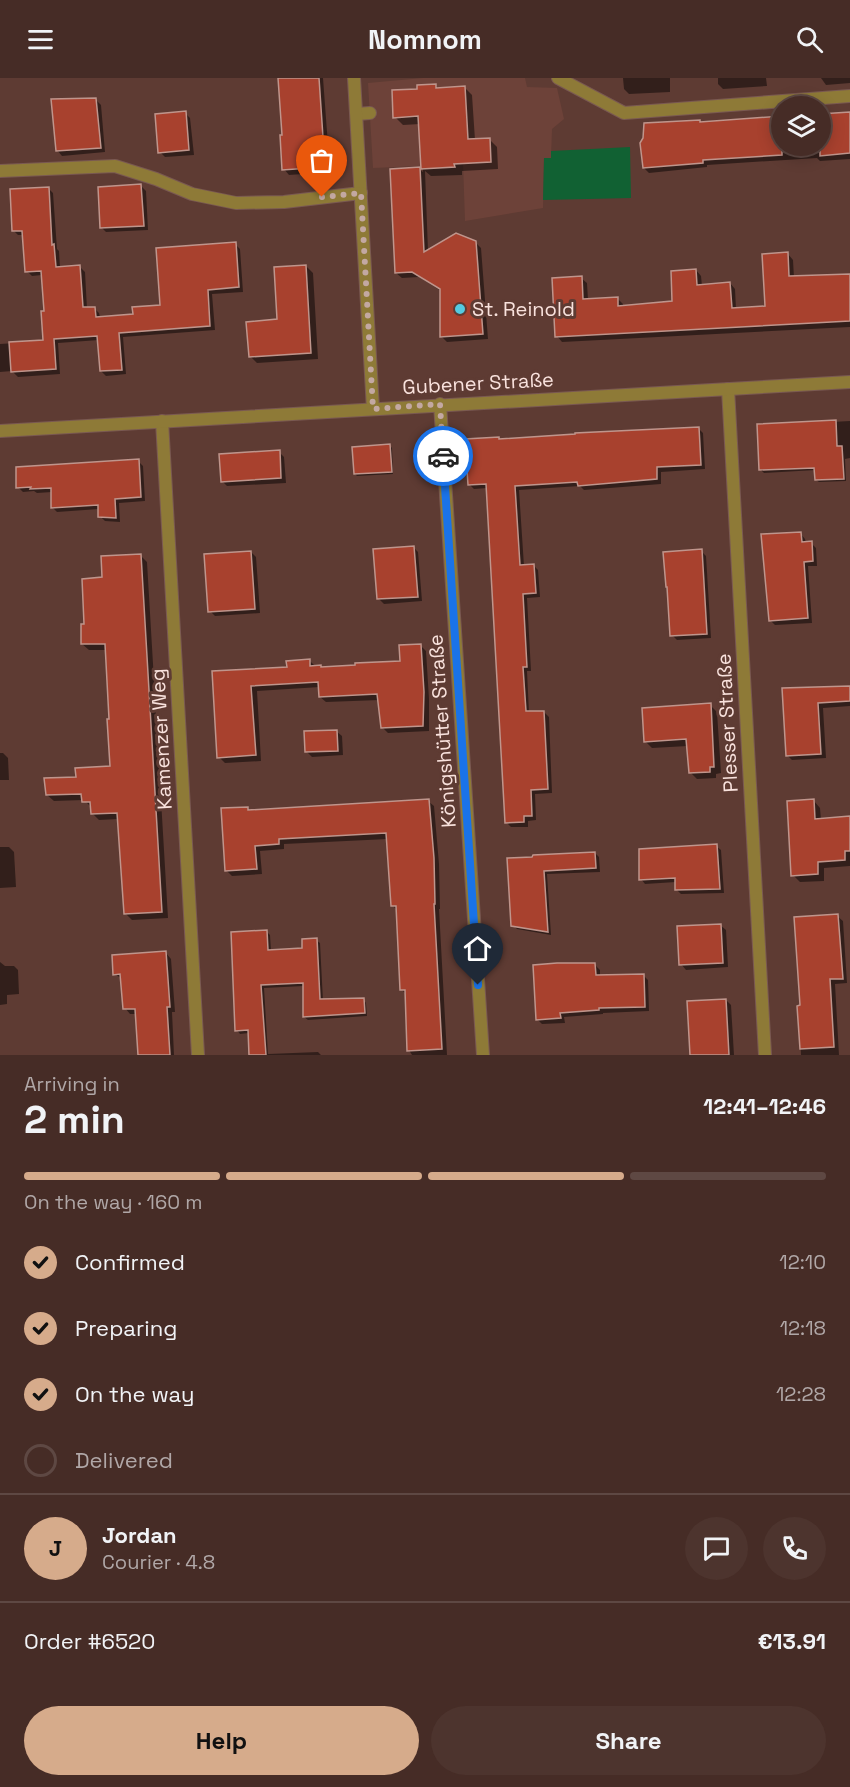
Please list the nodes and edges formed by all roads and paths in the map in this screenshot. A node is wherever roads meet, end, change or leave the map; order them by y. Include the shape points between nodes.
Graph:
1 (354, 78) edge
2 (558, 78) edge
3 (850, 96) edge
4 (370, 113) dead end
5 (357, 114) junction
6 (0, 171) edge
7 (361, 193) junction
8 (850, 382) edge
9 (728, 389) junction
10 (440, 404) junction
11 (373, 409) junction
12 (162, 421) junction
13 (0, 431) edge
14 (198, 1055) edge
15 (483, 1055) edge
16 (765, 1055) edge

1 - 5 street
2 - 3 street via 624,113
4 - 5 street
5 - 7 street
6 - 7 street via 115,166 192,194 236,203
7 - 11 street
8 - 9 street, Gubener Straße
9 - 10 street, Gubener Straße
9 - 16 street, Plesser Straße
10 - 11 street, Gubener Straße
10 - 15 street, Königshütter Straße
11 - 12 street, Gubener Straße
12 - 13 street, Gubener Straße
12 - 14 street, Kamenzer Weg

